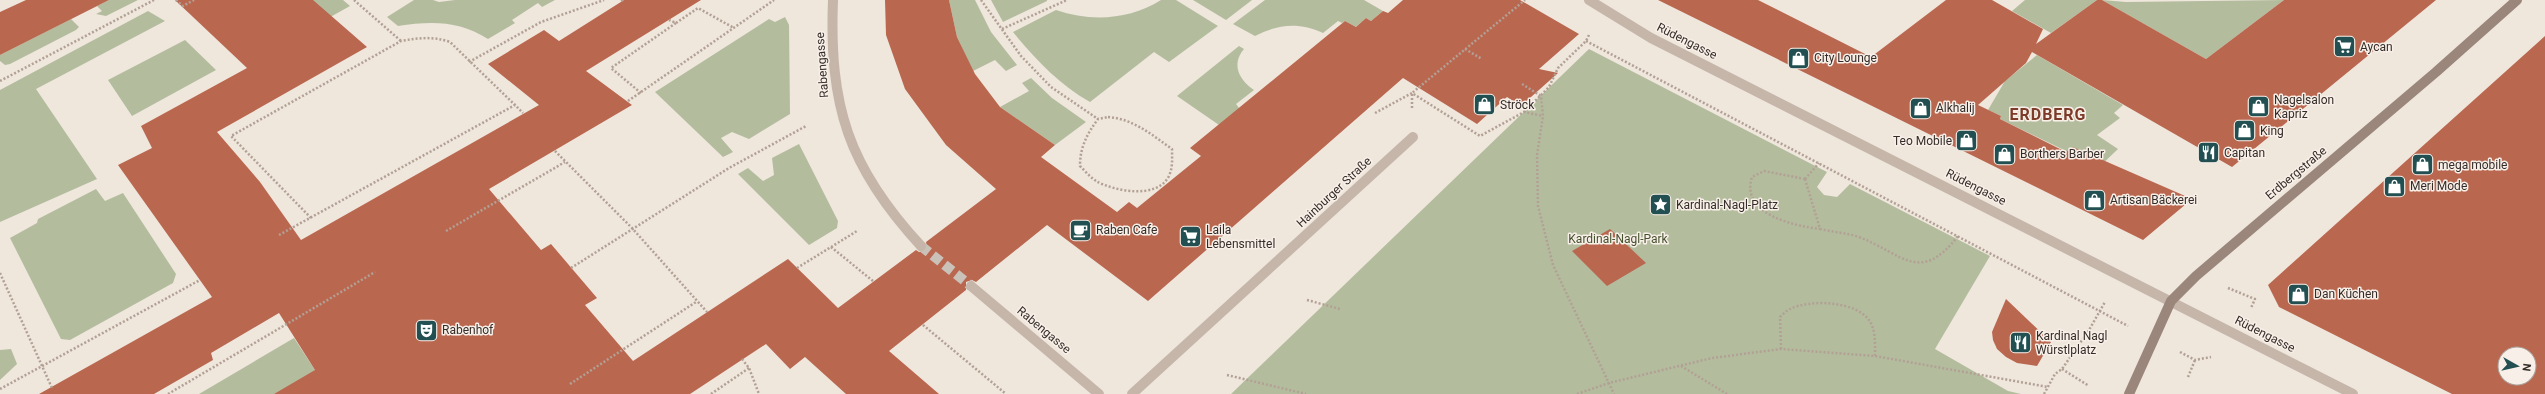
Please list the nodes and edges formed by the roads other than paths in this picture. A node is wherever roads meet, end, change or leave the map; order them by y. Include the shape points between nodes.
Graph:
1 (832, 0) edge
2 (1589, 0) edge
3 (2517, 0) edge
4 (1413, 137) road end
5 (921, 246) tunnel mouth
6 (971, 286) tunnel mouth
7 (2171, 301) junction
8 (1099, 394) edge
9 (1132, 394) edge
10 (2129, 394) edge
11 (2352, 394) edge

1 - 5 street, Rabengasse via 835,89 850,145 866,179 882,203
2 - 7 street, Rüdengasse via 1651,38
3 - 7 street, Erdbergstraße via 2196,276
4 - 9 street, Hainburger Straße
6 - 8 street, Rabengasse
7 - 10 street, Erdbergstraße
7 - 11 street, Rüdengasse

